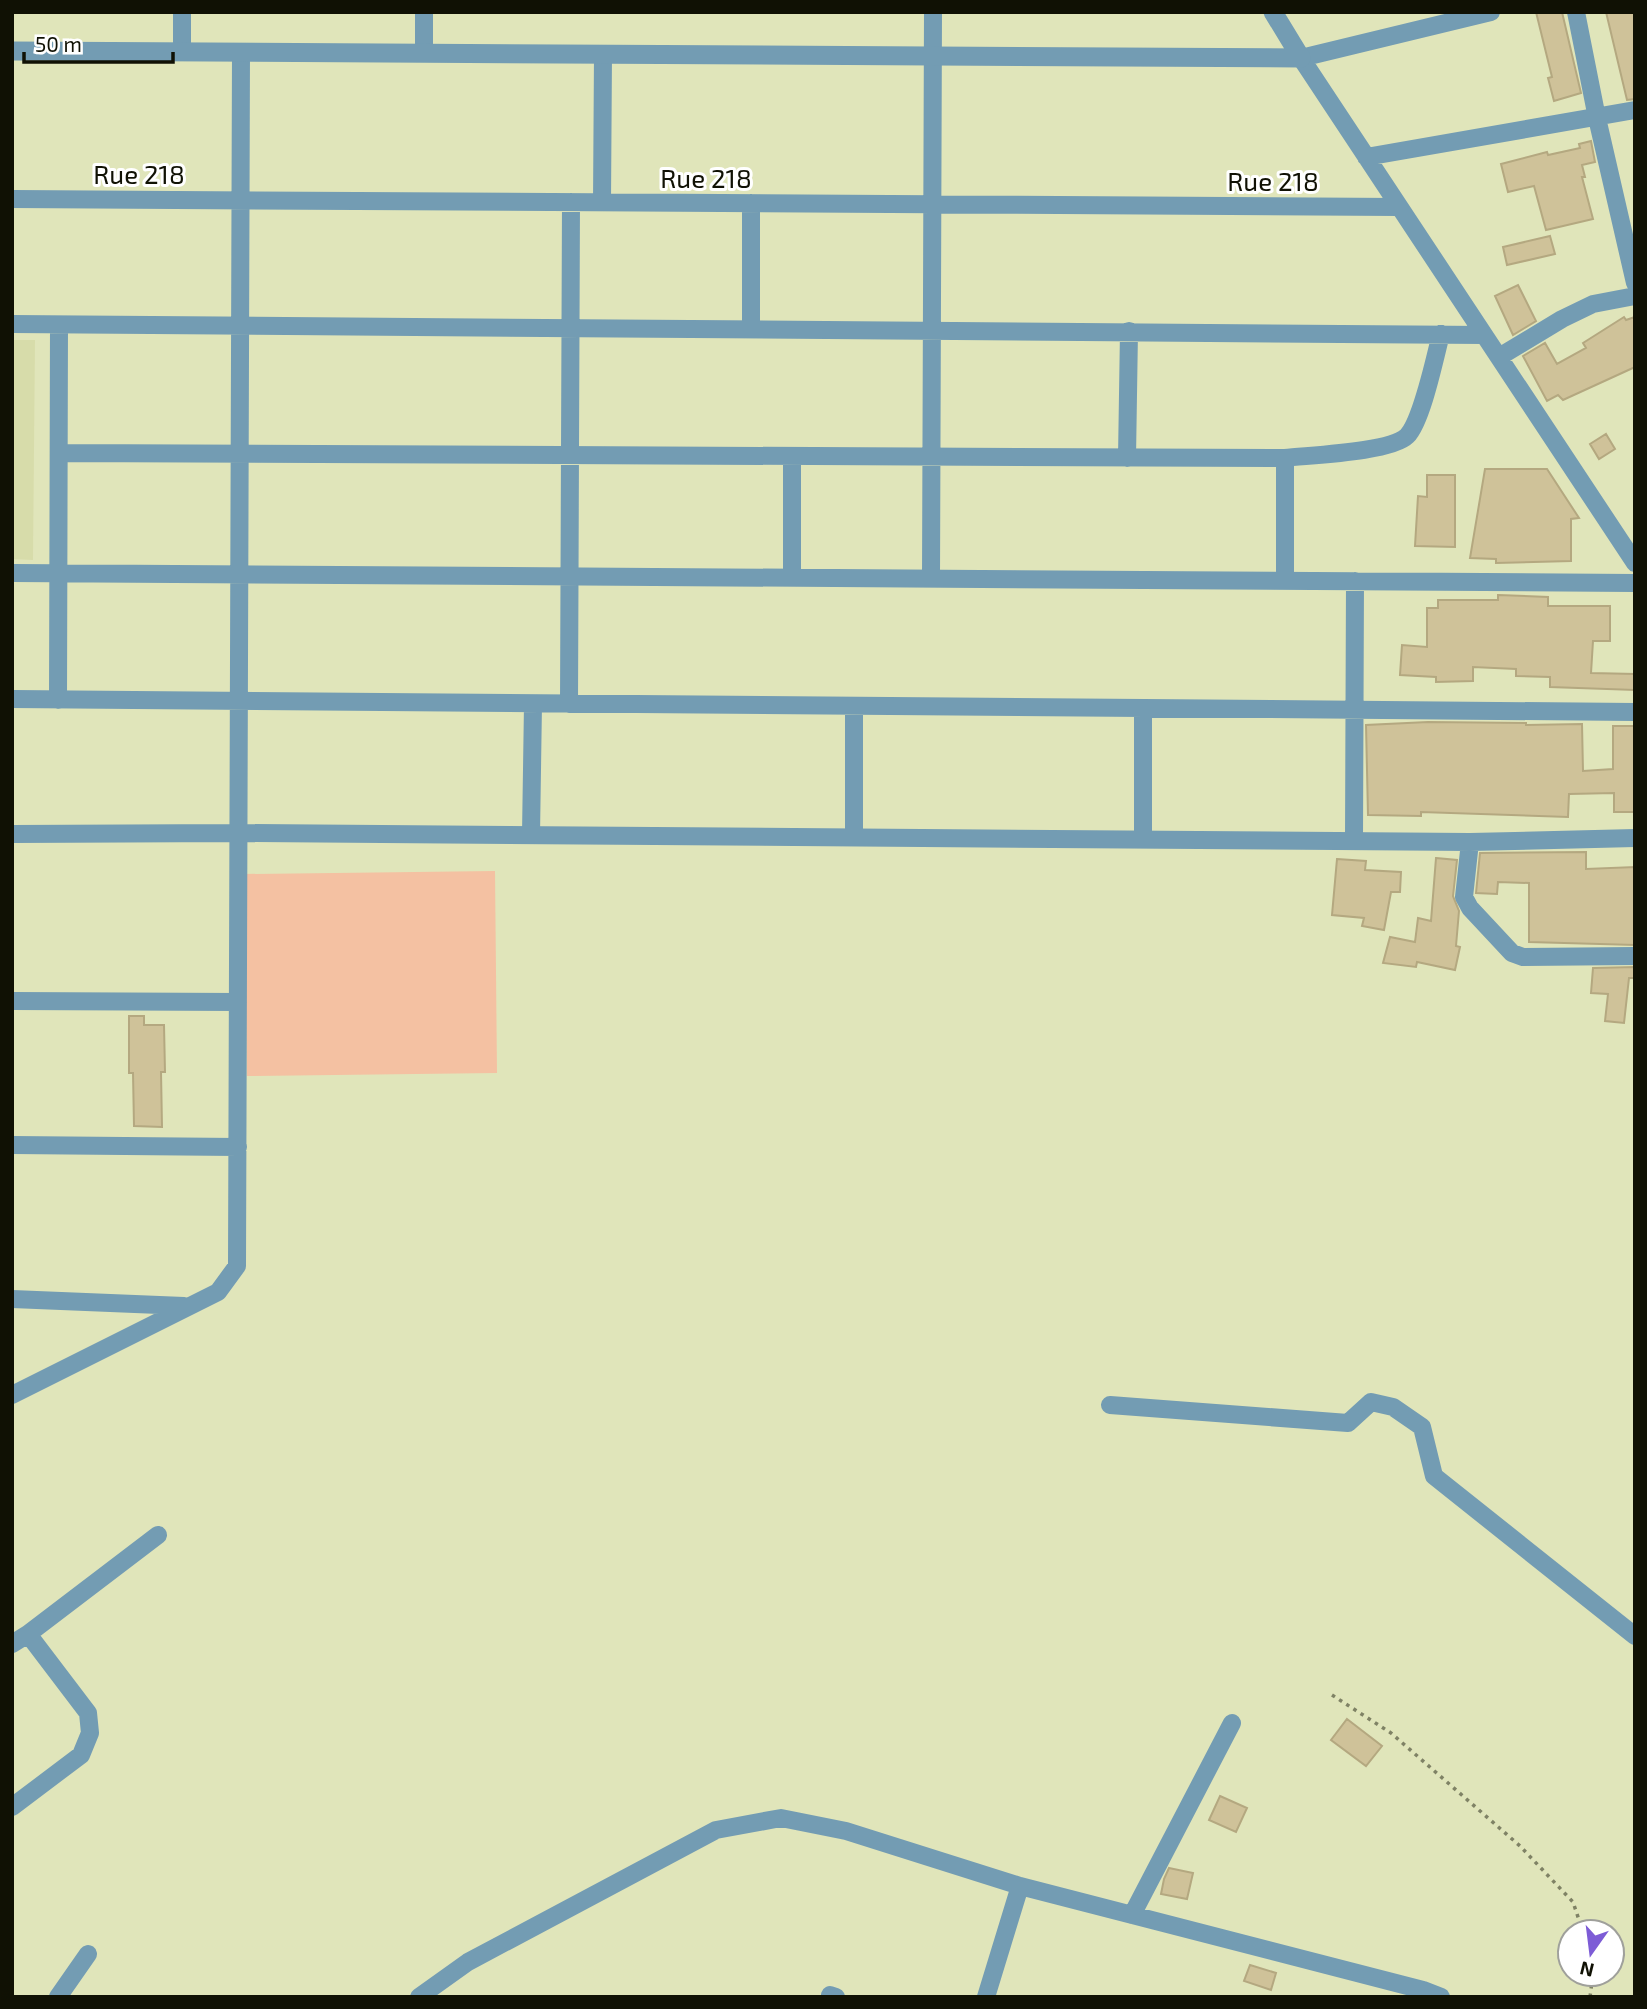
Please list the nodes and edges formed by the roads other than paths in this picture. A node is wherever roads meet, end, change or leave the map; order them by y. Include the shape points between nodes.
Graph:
1 (182, 12) edge
2 (424, 12) edge
3 (933, 12) edge
4 (1273, 12) edge
5 (1492, 12) edge
6 (1576, 12) edge
7 (12, 51) edge
8 (182, 52) junction
9 (241, 52) junction
10 (424, 53) junction
11 (603, 54) junction
12 (933, 56) junction
13 (1301, 58) junction
14 (1635, 110) edge
15 (1597, 118) junction
16 (1366, 157) junction
17 (12, 199) edge
18 (240, 200) junction
19 (571, 202) junction
20 (602, 202) junction
21 (751, 203) junction
22 (932, 204) junction
23 (1399, 207) junction
24 (1635, 283) edge
25 (1635, 296) edge
26 (12, 324) edge
27 (59, 325) junction
28 (240, 326) junction
29 (570, 328) junction
30 (751, 329) junction
31 (932, 330) junction
32 (1129, 331) junction
33 (1441, 334) junction
34 (1484, 334) junction
35 (1499, 357) junction
36 (58, 453) junction
37 (239, 454) junction
38 (570, 455) junction
39 (792, 456) junction
40 (932, 457) junction
41 (1127, 457) junction
42 (1285, 458) junction
43 (1635, 563) edge
44 (12, 573) edge
45 (58, 573) junction
46 (239, 574) junction
47 (570, 576) junction
48 (792, 577) junction
49 (932, 578) junction
50 (1285, 580) junction
51 (1355, 580) junction
52 (1635, 583) edge
53 (12, 699) edge
54 (58, 700) junction
55 (239, 701) junction
56 (533, 704) junction
57 (569, 704) junction
58 (854, 706) junction
59 (1143, 708) junction
60 (1354, 710) junction
61 (1635, 712) edge
62 (238, 833) junction
63 (12, 834) edge
64 (531, 835) junction
65 (854, 837) junction
66 (1635, 838) edge
67 (1143, 840) junction
68 (1354, 841) junction
69 (1470, 842) junction
70 (1635, 956) edge
71 (12, 1001) edge
72 (238, 1002) junction
73 (12, 1145) edge
74 (238, 1147) junction
75 (12, 1299) edge
76 (188, 1306) junction
77 (12, 1395) edge
78 (1110, 1405) dead end
79 (158, 1535) dead end
80 (28, 1634) junction
81 (1635, 1636) edge
82 (12, 1644) edge
83 (1232, 1723) dead end
84 (12, 1807) edge
85 (1020, 1886) junction
86 (1132, 1915) junction
87 (88, 1954) dead end
88 (58, 1997) edge
89 (419, 1997) edge
90 (986, 1997) edge
91 (1441, 1997) edge

1 - 8 street
2 - 10 street
3 - 12 street
4 - 13 street
5 - 13 street
6 - 15 street
7 - 8 street
8 - 9 street
9 - 10 street
9 - 18 street
10 - 11 street
11 - 12 street
11 - 20 street
12 - 13 street
12 - 22 street
13 - 16 street
14 - 15 street
15 - 16 street
15 - 24 street
16 - 23 street
17 - 18 street, Rue 218
18 - 19 street, Rue 218
18 - 28 street
19 - 20 street, Rue 218
19 - 29 street
20 - 21 street, Rue 218
21 - 22 street, Rue 218
21 - 30 street
22 - 23 street, Rue 218
22 - 31 street
23 - 34 street
25 - 35 street via 1593,304
26 - 27 street
27 - 28 street
27 - 36 street
28 - 29 street
28 - 37 street
29 - 30 street
29 - 38 street
30 - 31 street
31 - 32 street
31 - 40 street
32 - 33 street
32 - 41 street
33 - 34 street
33 - 42 street via 1416,423 1406,437 1390,446
34 - 35 street
35 - 43 street
36 - 37 street
36 - 45 street
37 - 38 street
37 - 46 street
38 - 39 street
38 - 47 street
39 - 40 street
39 - 48 street
40 - 41 street
40 - 49 street
41 - 42 street
42 - 50 street
44 - 45 street
45 - 46 street
45 - 54 street
46 - 47 street
46 - 55 street
47 - 48 street
47 - 57 street
48 - 49 street
49 - 50 street
50 - 51 street
51 - 52 street
51 - 60 street
53 - 54 street
54 - 55 street
55 - 56 street
55 - 62 street
56 - 57 street
56 - 64 street
57 - 58 street
58 - 59 street
58 - 65 street
59 - 60 street
59 - 67 street
60 - 61 street
60 - 68 street
62 - 63 street
62 - 64 street
62 - 72 street
64 - 65 street
65 - 67 street
66 - 69 street
67 - 68 street
68 - 69 street
69 - 70 street via 1464,897 1512,953 1524,957
71 - 72 street
72 - 74 street
73 - 74 street
74 - 76 street via 237,1266 218,1292
75 - 76 street
76 - 77 street
78 - 81 street via 1349,1423 1371,1402 1393,1407 1422,1427 1434,1476
79 - 80 street
80 - 82 street
80 - 84 street via 88,1713 90,1733 81,1755
83 - 86 street
85 - 86 street
85 - 89 street via 846,1831 781,1818 716,1830 468,1962
85 - 90 street
86 - 91 street
87 - 88 street

